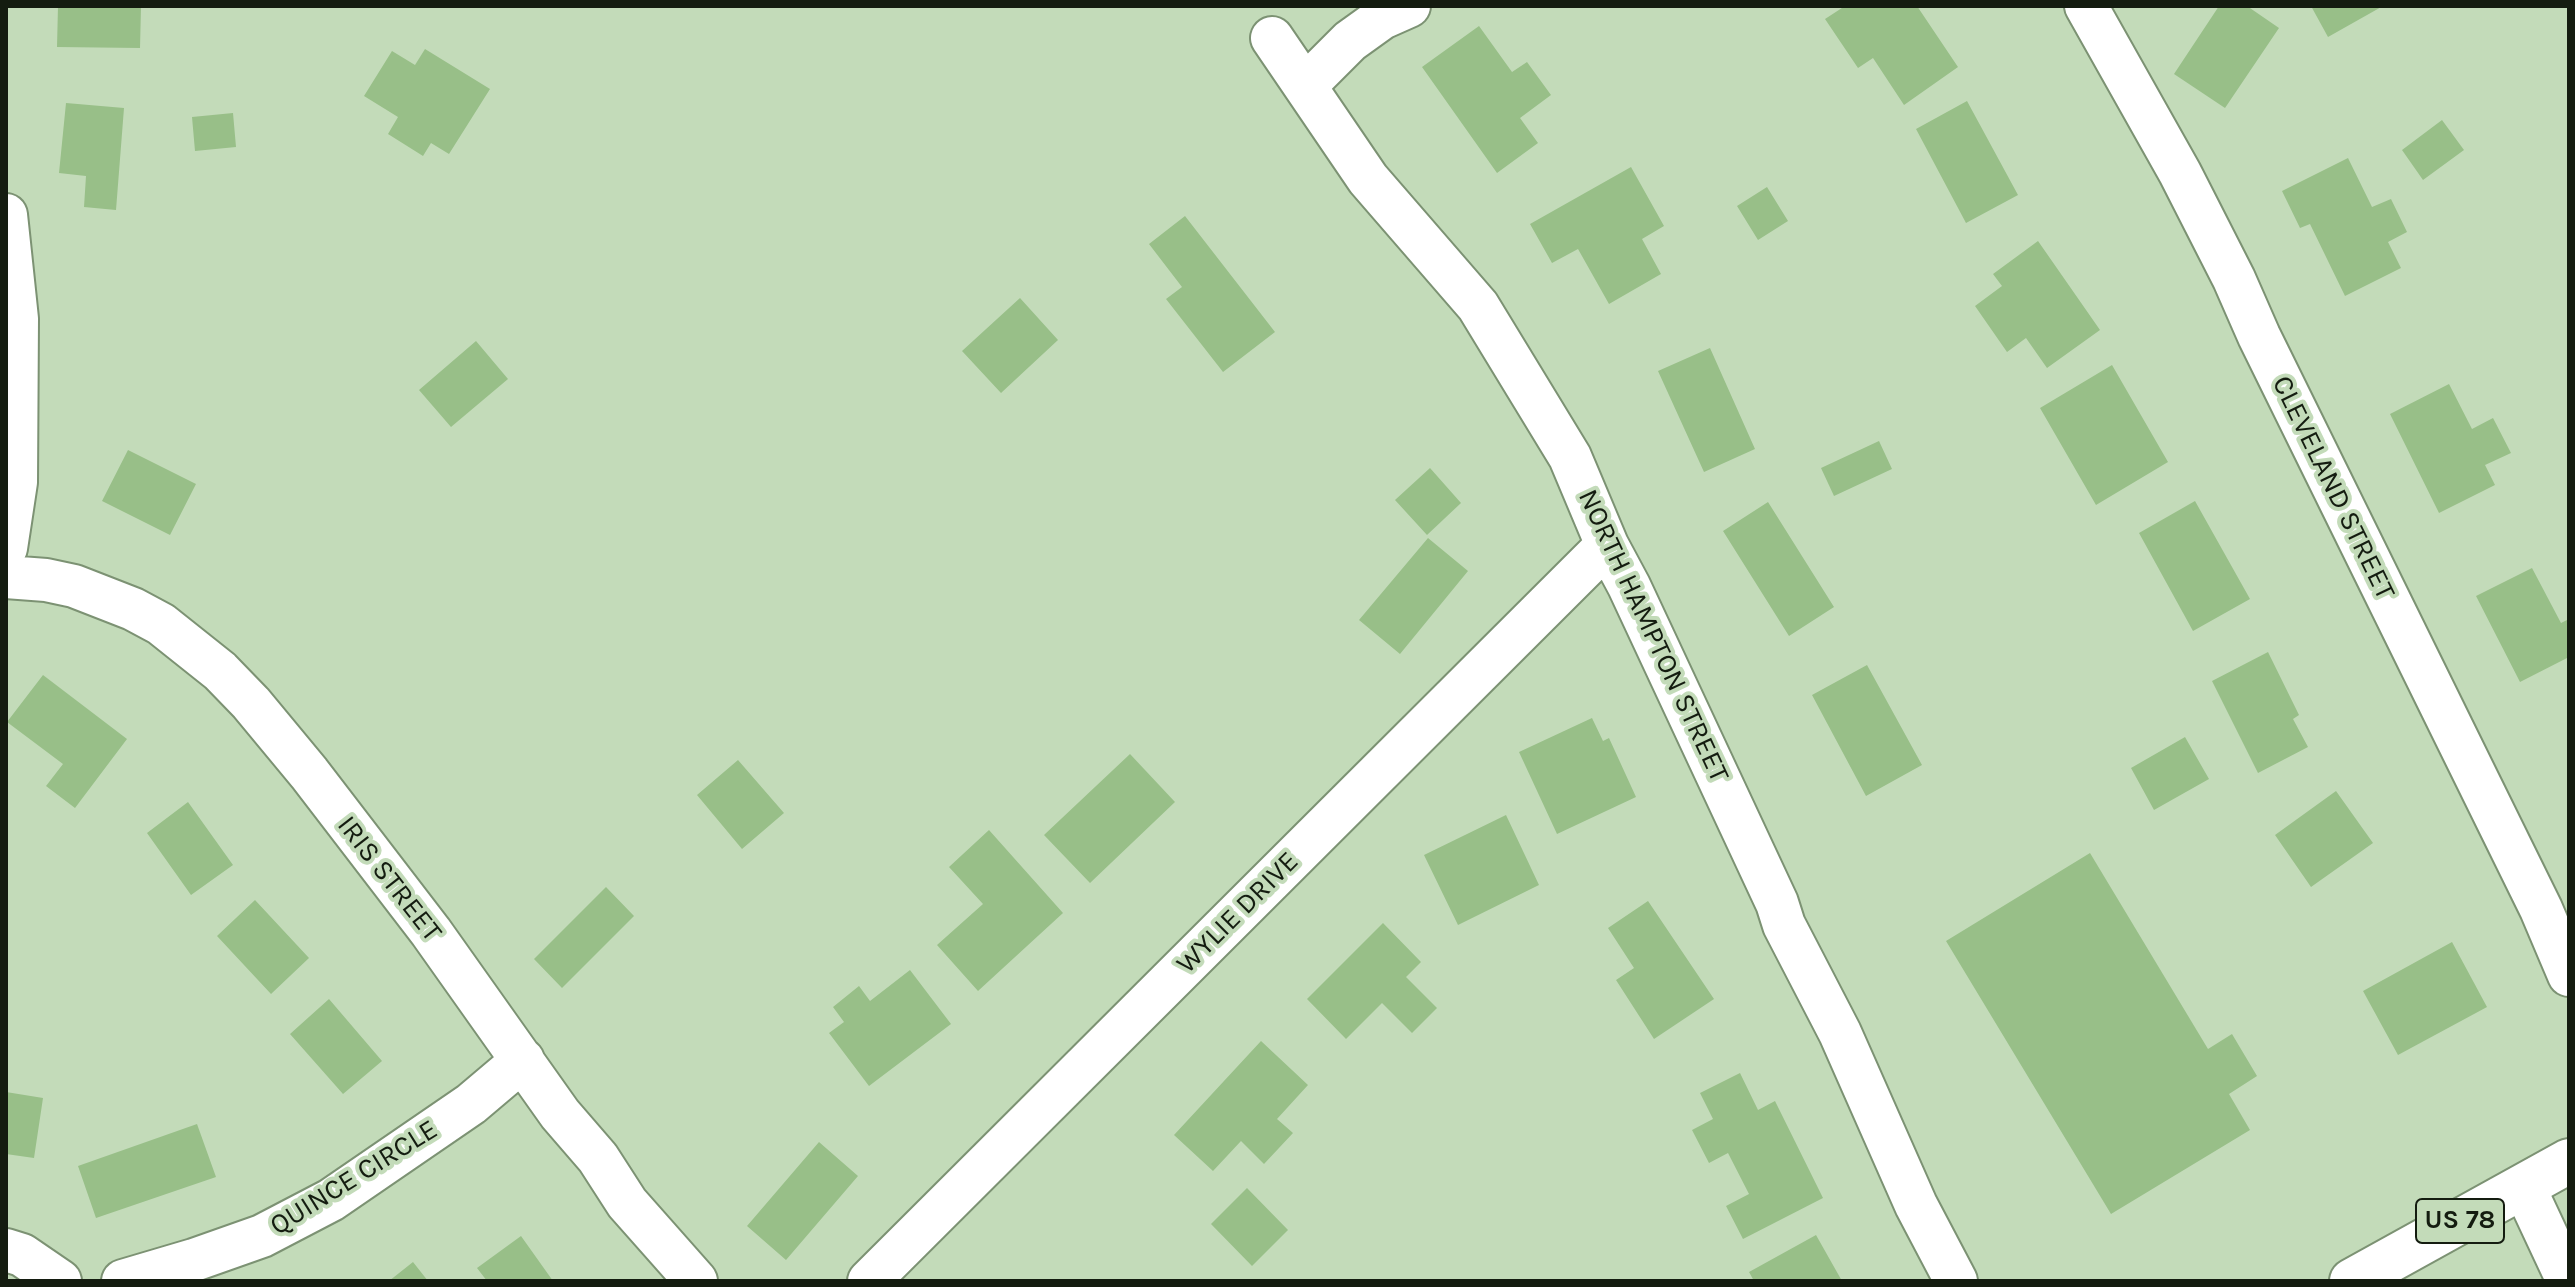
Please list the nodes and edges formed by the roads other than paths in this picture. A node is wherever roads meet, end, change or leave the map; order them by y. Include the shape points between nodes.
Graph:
1 (1409, 6) edge
2 (2086, 6) edge
3 (1272, 38) dead end
4 (1305, 86) junction
5 (6, 215) edge
6 (12, 318) edge
7 (1607, 545) junction
8 (6, 548) edge
9 (6, 577) edge
10 (2569, 975) edge
11 (523, 1060) junction
12 (2569, 1161) edge
13 (2524, 1187) junction
14 (6, 1250) edge
15 (60, 1281) edge
16 (123, 1281) edge
17 (696, 1281) edge
18 (869, 1281) edge
19 (1956, 1281) edge
20 (2352, 1281) edge
21 (2568, 1281) edge

1 - 4 street via 1350,41
2 - 10 street, CLEVELAND STREET via 2227,266
3 - 4 street, NORTH HAMPTON STREET
4 - 7 street, NORTH HAMPTON STREET via 1368,179 1478,306 1570,457
5 - 6 street
6 - 8 street via 16,482
7 - 18 street, WYLIE DRIVE
7 - 19 street, NORTH HAMPTON STREET
9 - 11 street, IRIS STREET via 74,586 133,609 161,624 220,671 309,773
11 - 16 street, QUINCE CIRCLE via 471,1104 331,1200 262,1236
11 - 17 street, IRIS STREET via 627,1203
12 - 13 main road, US 78
13 - 20 main road, US 78
13 - 21 street
14 - 15 street

